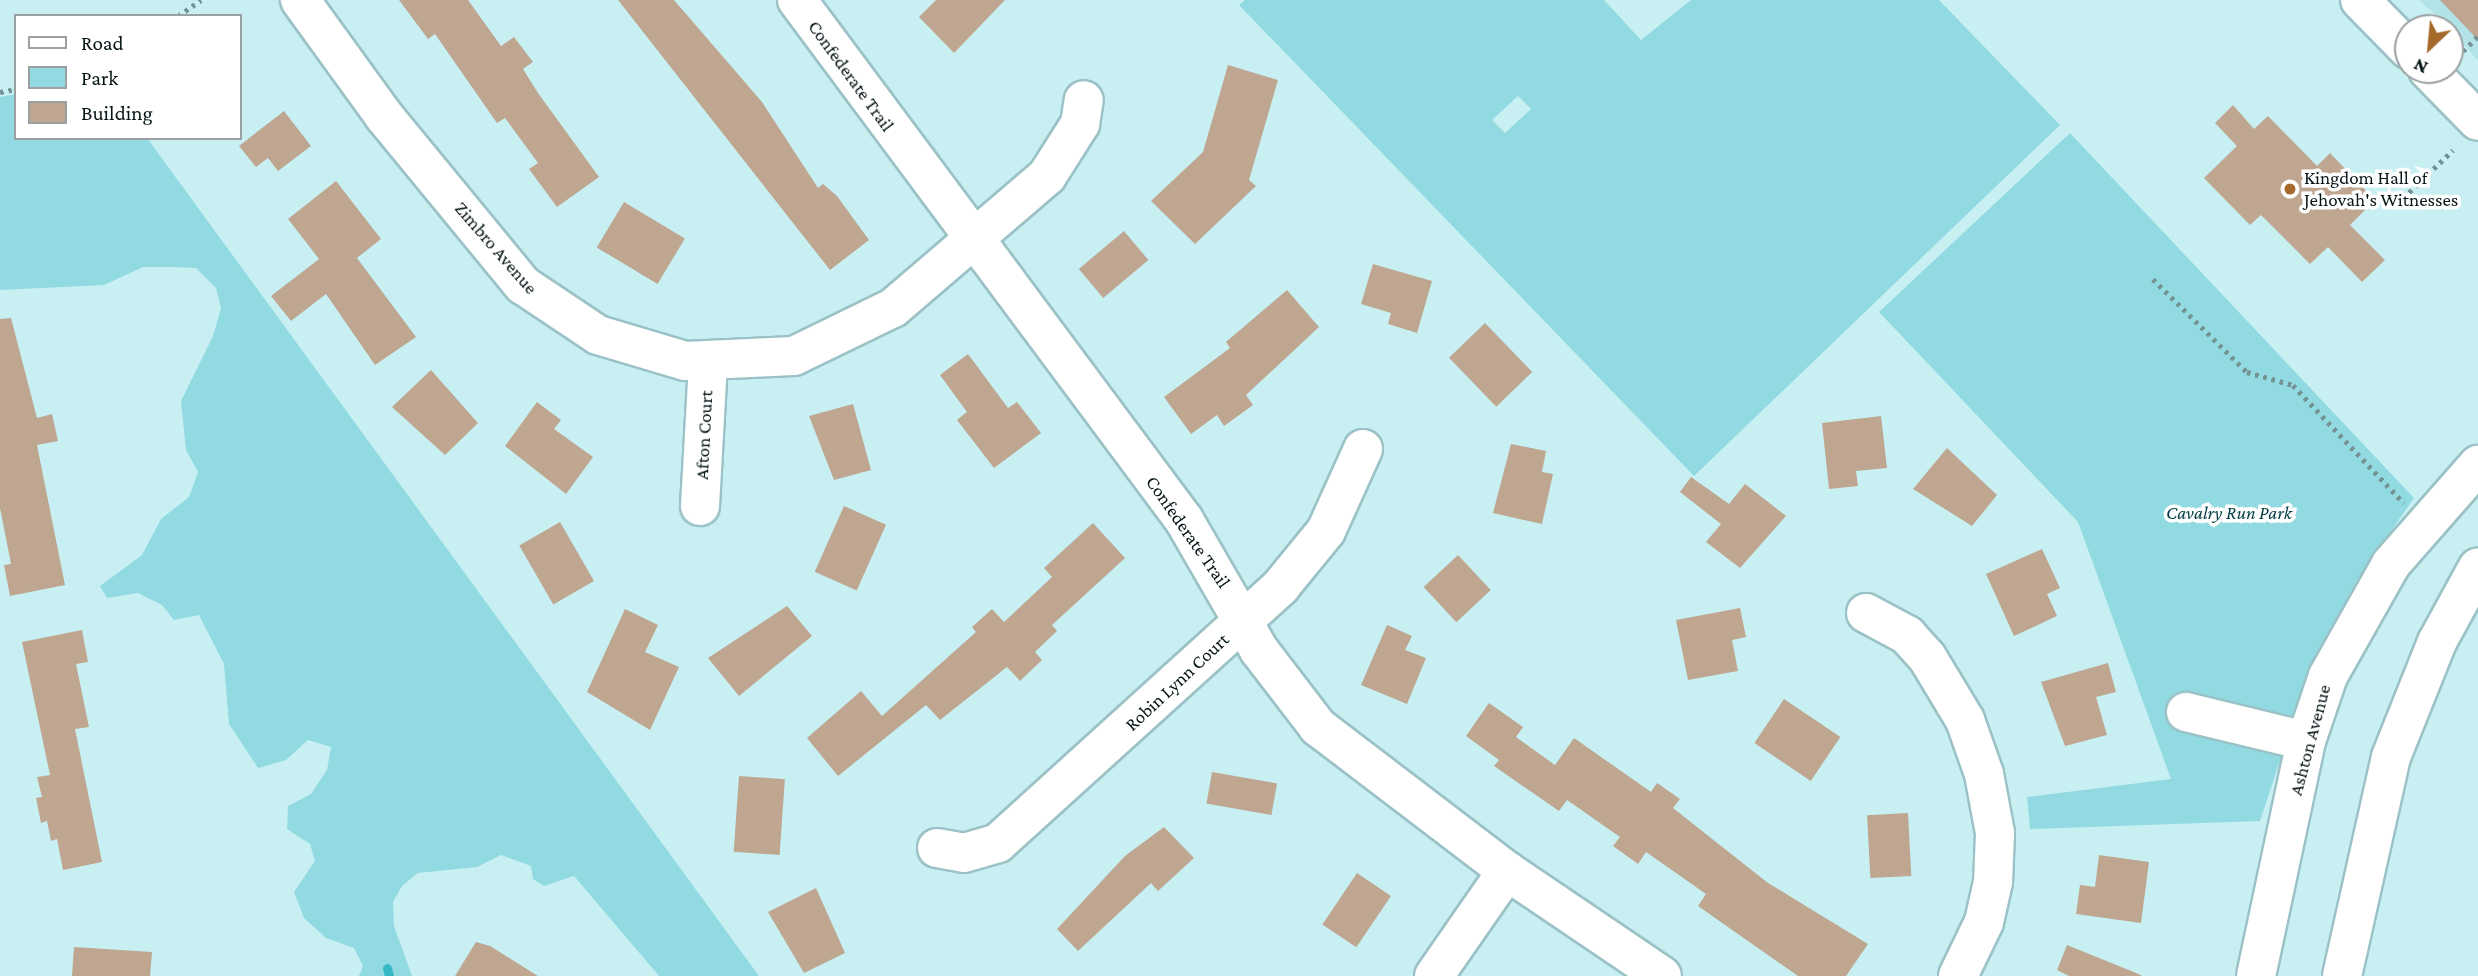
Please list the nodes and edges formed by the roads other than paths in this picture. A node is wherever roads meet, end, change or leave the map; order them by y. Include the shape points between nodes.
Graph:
1 (300, 0) edge
2 (797, 0) edge
3 (2360, 0) edge
4 (2394, 35) edge
5 (2442, 84) edge
6 (1084, 100) dead end
7 (2478, 121) edge
8 (971, 241) junction
9 (708, 364) junction
10 (1363, 449) dead end
11 (2478, 465) edge
12 (700, 506) dead end
13 (2478, 567) edge
14 (1866, 613) dead end
15 (1243, 620) junction
16 (2186, 712) dead end
17 (2306, 741) junction
18 (937, 848) dead end
19 (1507, 871) junction
20 (1434, 976) edge
21 (1662, 976) edge
22 (1958, 976) edge
23 (2256, 976) edge
24 (2342, 976) edge

1 - 9 street, Zimbro Avenue via 384,116 523,285 598,335 641,352
2 - 8 street, Confederate Trail
3 - 4 street
5 - 7 street
6 - 8 street, Zimbro Avenue via 1080,124 1048,176
8 - 9 street, Zimbro Avenue via 893,308 845,335 794,356
8 - 15 street, Confederate Trail via 1184,520
9 - 12 street, Afton Court
10 - 15 street, Robin Lynn Court via 1326,531
11 - 17 street, Ashton Avenue via 2423,523 2359,614 2328,676
13 - 24 street via 2437,642 2391,757
14 - 22 street via 1907,635 1927,657 1965,720 1984,774 1995,833 1993,882 1984,922
15 - 18 street, Robin Lynn Court via 998,843 964,853
15 - 19 street, Confederate Trail via 1290,694 1341,749
16 - 17 street
17 - 23 street, Ashton Avenue
19 - 20 street
19 - 21 street, Confederate Trail

